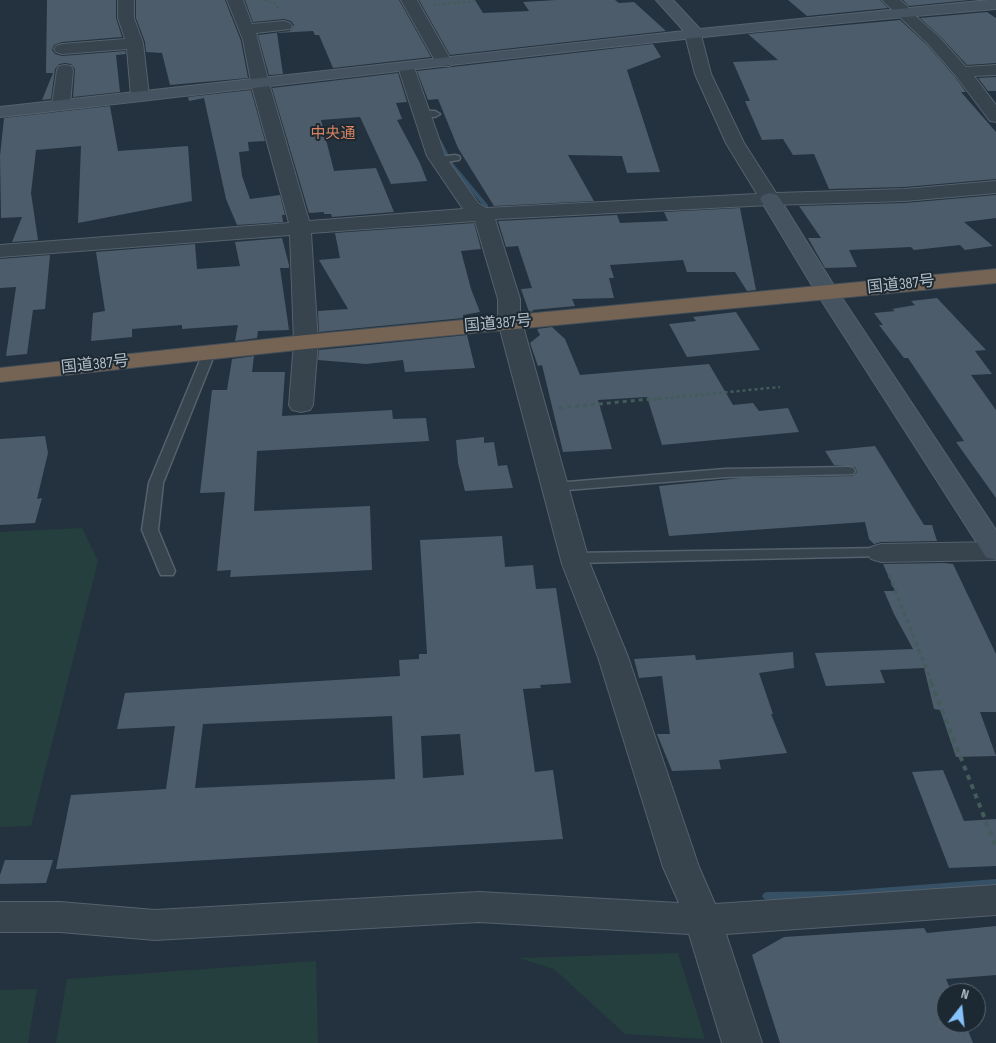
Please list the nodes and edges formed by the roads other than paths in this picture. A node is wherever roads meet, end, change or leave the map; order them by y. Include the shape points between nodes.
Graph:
1 (126, 0) edge
2 (234, 0) edge
3 (664, 0) edge
4 (890, 0) edge
5 (411, 3) edge
6 (996, 4) edge
7 (903, 12) junction
8 (284, 26) dead end
9 (248, 28) junction
10 (692, 35) junction
11 (135, 43) junction
12 (62, 49) dead end
13 (444, 62) junction
14 (406, 67) junction
15 (65, 70) dead end
16 (996, 70) edge
17 (962, 72) junction
18 (260, 83) junction
19 (140, 96) junction
20 (61, 105) junction
21 (0, 112) edge
22 (996, 116) edge
23 (996, 187) edge
24 (770, 199) junction
25 (482, 214) junction
26 (300, 227) junction
27 (0, 251) edge
28 (996, 276) edge
29 (827, 292) junction
30 (511, 323) junction
31 (306, 342) junction
32 (209, 353) junction
33 (0, 375) edge
34 (301, 405) dead end
35 (848, 471) dead end
36 (555, 487) junction
37 (994, 546) edge
38 (881, 553) joint
39 (575, 558) junction
40 (167, 571) dead end
41 (996, 900) edge
42 (0, 917) edge
43 (704, 920) junction
44 (742, 1043) edge

1 - 11 street via 126,18
2 - 9 street
3 - 10 street via 692,29
4 - 7 street
5 - 13 street
6 - 7 street
7 - 10 street
7 - 17 street
8 - 9 street
9 - 18 street
10 - 13 street
10 - 24 street via 703,74 735,143
11 - 12 street
11 - 19 street
13 - 14 street
14 - 18 street
14 - 25 street via 460,192
15 - 20 street
16 - 17 street
17 - 22 street
18 - 19 street
18 - 26 street
19 - 20 street
20 - 21 street
23 - 24 street via 905,195
24 - 25 street
24 - 29 street
25 - 26 street
25 - 30 street via 509,299
26 - 27 street
26 - 31 street
28 - 29 highway, 国道387号
29 - 30 highway, 国道387号
29 - 37 street
30 - 31 highway, 国道387号
30 - 36 street
31 - 32 highway, 国道387号
31 - 34 street
32 - 33 highway, 国道387号
32 - 40 lane via 156,482 150,530
35 - 36 lane via 725,474
36 - 39 street
37 - 38 street
38 - 39 lane
39 - 43 street via 613,657 681,867
41 - 43 street
42 - 43 street via 60,917 155,925 479,906
43 - 44 street

